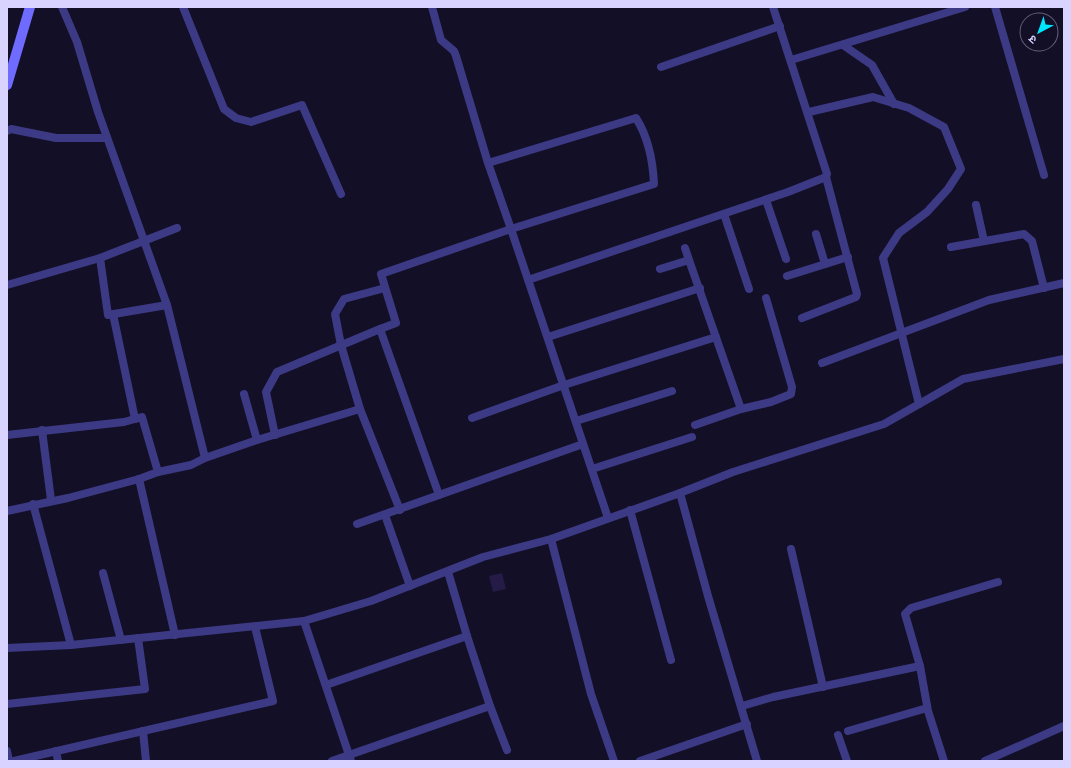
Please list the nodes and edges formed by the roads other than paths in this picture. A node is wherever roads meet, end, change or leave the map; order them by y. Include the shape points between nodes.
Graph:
1 (30, 7) edge
2 (62, 7) edge
3 (183, 7) edge
4 (432, 7) edge
5 (773, 7) edge
6 (965, 7) edge
7 (994, 7) edge
8 (780, 26) junction
9 (842, 45) junction
10 (791, 60) junction
11 (661, 67) dead end
12 (7, 85) edge
13 (894, 104) junction
14 (809, 112) junction
15 (7, 131) edge
16 (107, 138) junction
17 (488, 163) junction
18 (1044, 175) dead end
19 (826, 177) junction
20 (341, 194) dead end
21 (766, 200) junction
22 (976, 205) dead end
23 (724, 214) junction
24 (177, 228) dead end
25 (511, 229) junction
26 (816, 234) dead end
27 (984, 241) junction
28 (145, 242) junction
29 (951, 247) dead end
30 (685, 248) dead end
31 (848, 257) junction
32 (100, 258) junction
33 (786, 259) dead end
34 (689, 260) junction
35 (825, 264) junction
36 (660, 268) dead end
37 (787, 276) dead end
38 (528, 280) junction
39 (1064, 283) edge
40 (7, 285) edge
41 (385, 288) junction
42 (700, 288) junction
43 (1044, 288) junction
44 (749, 290) dead end
45 (766, 298) dead end
46 (167, 305) junction
47 (113, 314) junction
48 (802, 318) dead end
49 (380, 329) junction
50 (901, 333) junction
51 (548, 337) junction
52 (716, 338) junction
53 (341, 345) junction
54 (1064, 359) edge
55 (822, 362) dead end
56 (564, 385) junction
57 (672, 391) dead end
58 (244, 394) dead end
59 (919, 404) junction
60 (360, 409) junction
61 (741, 409) junction
62 (472, 418) dead end
63 (135, 419) junction
64 (576, 422) junction
65 (695, 425) dead end
66 (42, 430) junction
67 (7, 435) edge
68 (275, 435) junction
69 (692, 437) dead end
70 (257, 440) junction
71 (583, 444) junction
72 (205, 458) junction
73 (592, 469) junction
74 (158, 472) junction
75 (140, 479) junction
76 (680, 493) junction
77 (439, 495) junction
78 (52, 500) junction
79 (33, 504) junction
80 (400, 510) junction
81 (630, 510) junction
82 (7, 511) edge
83 (385, 514) junction
84 (608, 518) junction
85 (357, 524) dead end
86 (551, 539) junction
87 (791, 549) dead end
88 (103, 572) dead end
89 (448, 572) junction
90 (998, 582) dead end
91 (410, 586) junction
92 (304, 621) junction
93 (255, 627) junction
94 (175, 635) junction
95 (467, 636) junction
96 (138, 638) junction
97 (121, 640) junction
98 (70, 645) junction
99 (7, 648) edge
100 (671, 660) dead end
101 (920, 666) junction
102 (326, 685) junction
103 (822, 687) junction
104 (7, 704) edge
105 (490, 706) junction
106 (742, 706) junction
107 (927, 708) junction
108 (747, 724) junction
109 (1064, 726) edge
110 (143, 731) junction
111 (848, 731) dead end
112 (838, 735) dead end
113 (507, 750) dead end
114 (7, 751) edge
115 (56, 752) junction
116 (350, 758) edge
117 (9, 761) edge
118 (14, 761) edge
119 (58, 761) edge
120 (146, 761) edge
121 (332, 761) edge
122 (614, 761) edge
123 (640, 761) edge
124 (757, 761) edge
125 (847, 761) edge
126 (944, 761) edge
127 (985, 761) edge

1 - 12 street
2 - 16 street via 77,42
3 - 20 street via 224,108 236,118 251,122 302,105
4 - 17 street via 441,40 456,56
5 - 8 street
6 - 9 street
7 - 18 street
8 - 10 street
8 - 11 street
9 - 10 street
9 - 13 street via 872,65
10 - 14 street
13 - 14 street via 873,97
13 - 50 street via 909,108 944,127 961,169 948,189 927,212 899,233 883,258
14 - 19 street
15 - 16 street via 11,129 56,138
16 - 28 street
17 - 25 street
17 - 25 street via 636,118 643,128 653,166 654,184
19 - 21 street
19 - 31 street
21 - 23 street
21 - 33 street
22 - 27 street
23 - 38 street
23 - 44 street
24 - 28 street
25 - 38 street
25 - 41 street via 380,274
26 - 35 street
27 - 29 street
27 - 43 street via 1024,234 1032,241 1037,253
28 - 32 street
28 - 46 street
30 - 34 street
31 - 35 street
31 - 48 street via 856,297
32 - 40 street
32 - 47 street via 108,315
34 - 36 street
34 - 42 street
35 - 37 street
38 - 51 street
39 - 43 street
41 - 49 street via 396,322
41 - 53 street via 344,299 335,314
42 - 51 street
42 - 52 street
43 - 50 street via 989,300
45 - 61 street via 792,391 791,394 771,402
46 - 47 street
46 - 72 street
47 - 63 street
49 - 53 street
49 - 77 street
50 - 55 street
50 - 59 street
51 - 56 street
52 - 56 street
52 - 61 street
53 - 60 street
53 - 68 street via 277,372 266,392
54 - 59 street via 963,379
56 - 62 street
56 - 64 street
57 - 64 street
58 - 70 street
59 - 76 street via 884,424 732,472
60 - 68 street
60 - 80 street
61 - 65 street
63 - 66 street
63 - 74 street via 142,417
64 - 71 street
66 - 67 street
66 - 78 street
68 - 70 street
69 - 73 street
70 - 72 street
71 - 73 street
71 - 77 street
72 - 74 street via 191,465
73 - 84 street
74 - 75 street
75 - 78 street
75 - 94 street
76 - 81 street
76 - 106 street
77 - 80 street
78 - 79 street
79 - 82 street
79 - 98 street
80 - 83 street
81 - 84 street
81 - 100 street
83 - 85 street
83 - 91 street
84 - 86 street
86 - 89 street via 483,558
86 - 122 street via 591,694
87 - 103 street
88 - 97 street
89 - 91 street
89 - 95 street
90 - 101 street via 907,610 905,614
91 - 92 street via 371,601
92 - 93 street
92 - 102 street
93 - 94 street
93 - 110 street via 273,701
94 - 96 street
95 - 102 street
95 - 105 street
96 - 97 street
96 - 104 street via 145,689
97 - 98 street
98 - 99 street
101 - 103 street
101 - 107 street
102 - 116 street
103 - 106 street
105 - 113 street
105 - 116 street
106 - 108 street
107 - 111 street
107 - 126 street
108 - 123 street
108 - 124 street
109 - 127 street
110 - 115 street
110 - 120 street
112 - 125 street
114 - 117 street
115 - 118 street
115 - 119 street
116 - 121 street

